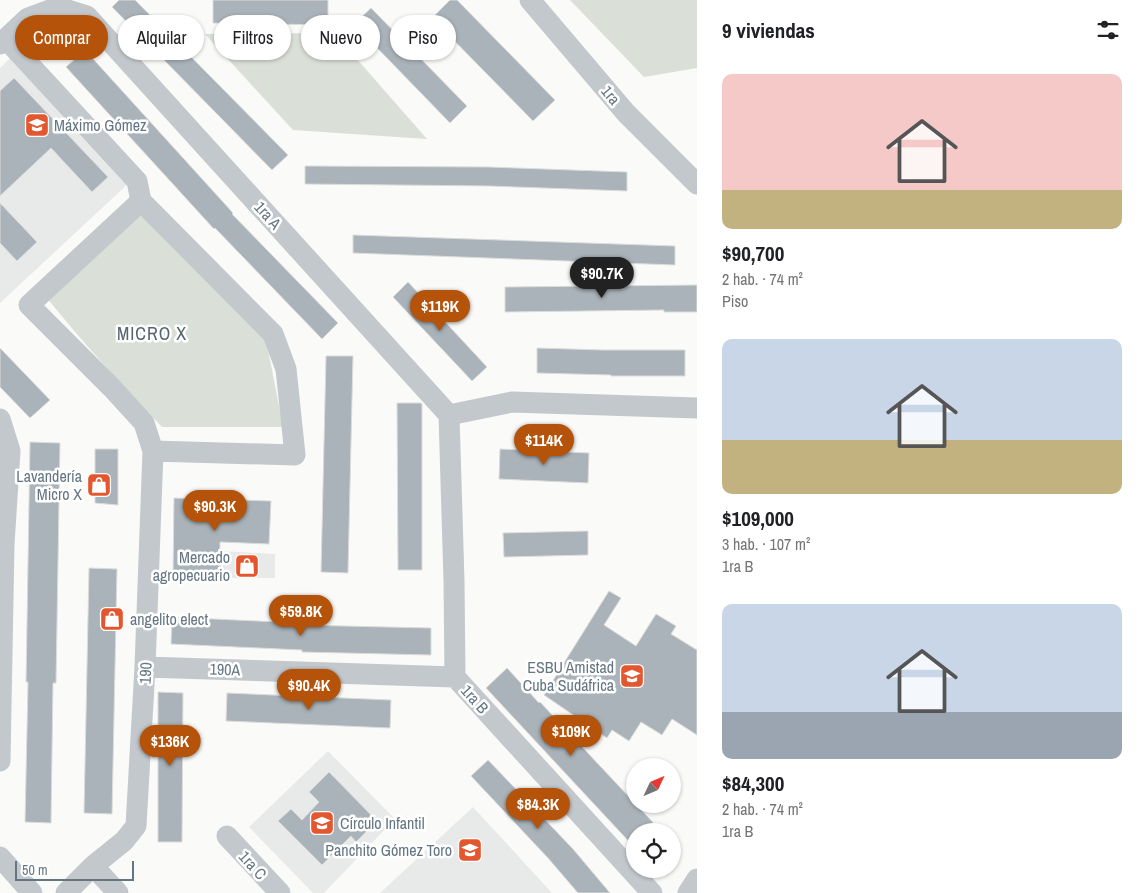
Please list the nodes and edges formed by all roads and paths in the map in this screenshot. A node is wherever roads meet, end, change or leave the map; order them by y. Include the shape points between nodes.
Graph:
1 (530, 0) edge
2 (3, 42) edge
3 (697, 184) edge
4 (141, 201) junction
5 (697, 408) edge
6 (449, 414) junction
7 (0, 419) edge
8 (152, 451) junction
9 (146, 667) junction
10 (454, 676) junction
11 (0, 761) edge
12 (227, 836) dead end
13 (0, 857) edge
14 (93, 866) junction
15 (697, 879) edge
16 (32, 893) edge
17 (66, 893) edge
18 (118, 893) edge
19 (280, 893) edge
20 (652, 893) edge
21 (688, 893) edge

1 - 3 street, 1ra via 626,113
2 - 4 street via 137,181
2 - 6 street, 1ra A via 28,18 58,7 86,16
4 - 8 street, 190 via 29,305 144,423
4 - 8 street via 273,334 286,369 295,455
5 - 6 street via 512,402
6 - 10 street, 1ra B
7 - 11 street via 10,451 4,544
8 - 9 street, 190
9 - 10 street, 190A
9 - 14 street, 190 via 136,826 124,841
10 - 20 street, 1ra B
12 - 19 street, 1ra C
13 - 16 street
14 - 17 street, 190
14 - 18 street
15 - 21 street

